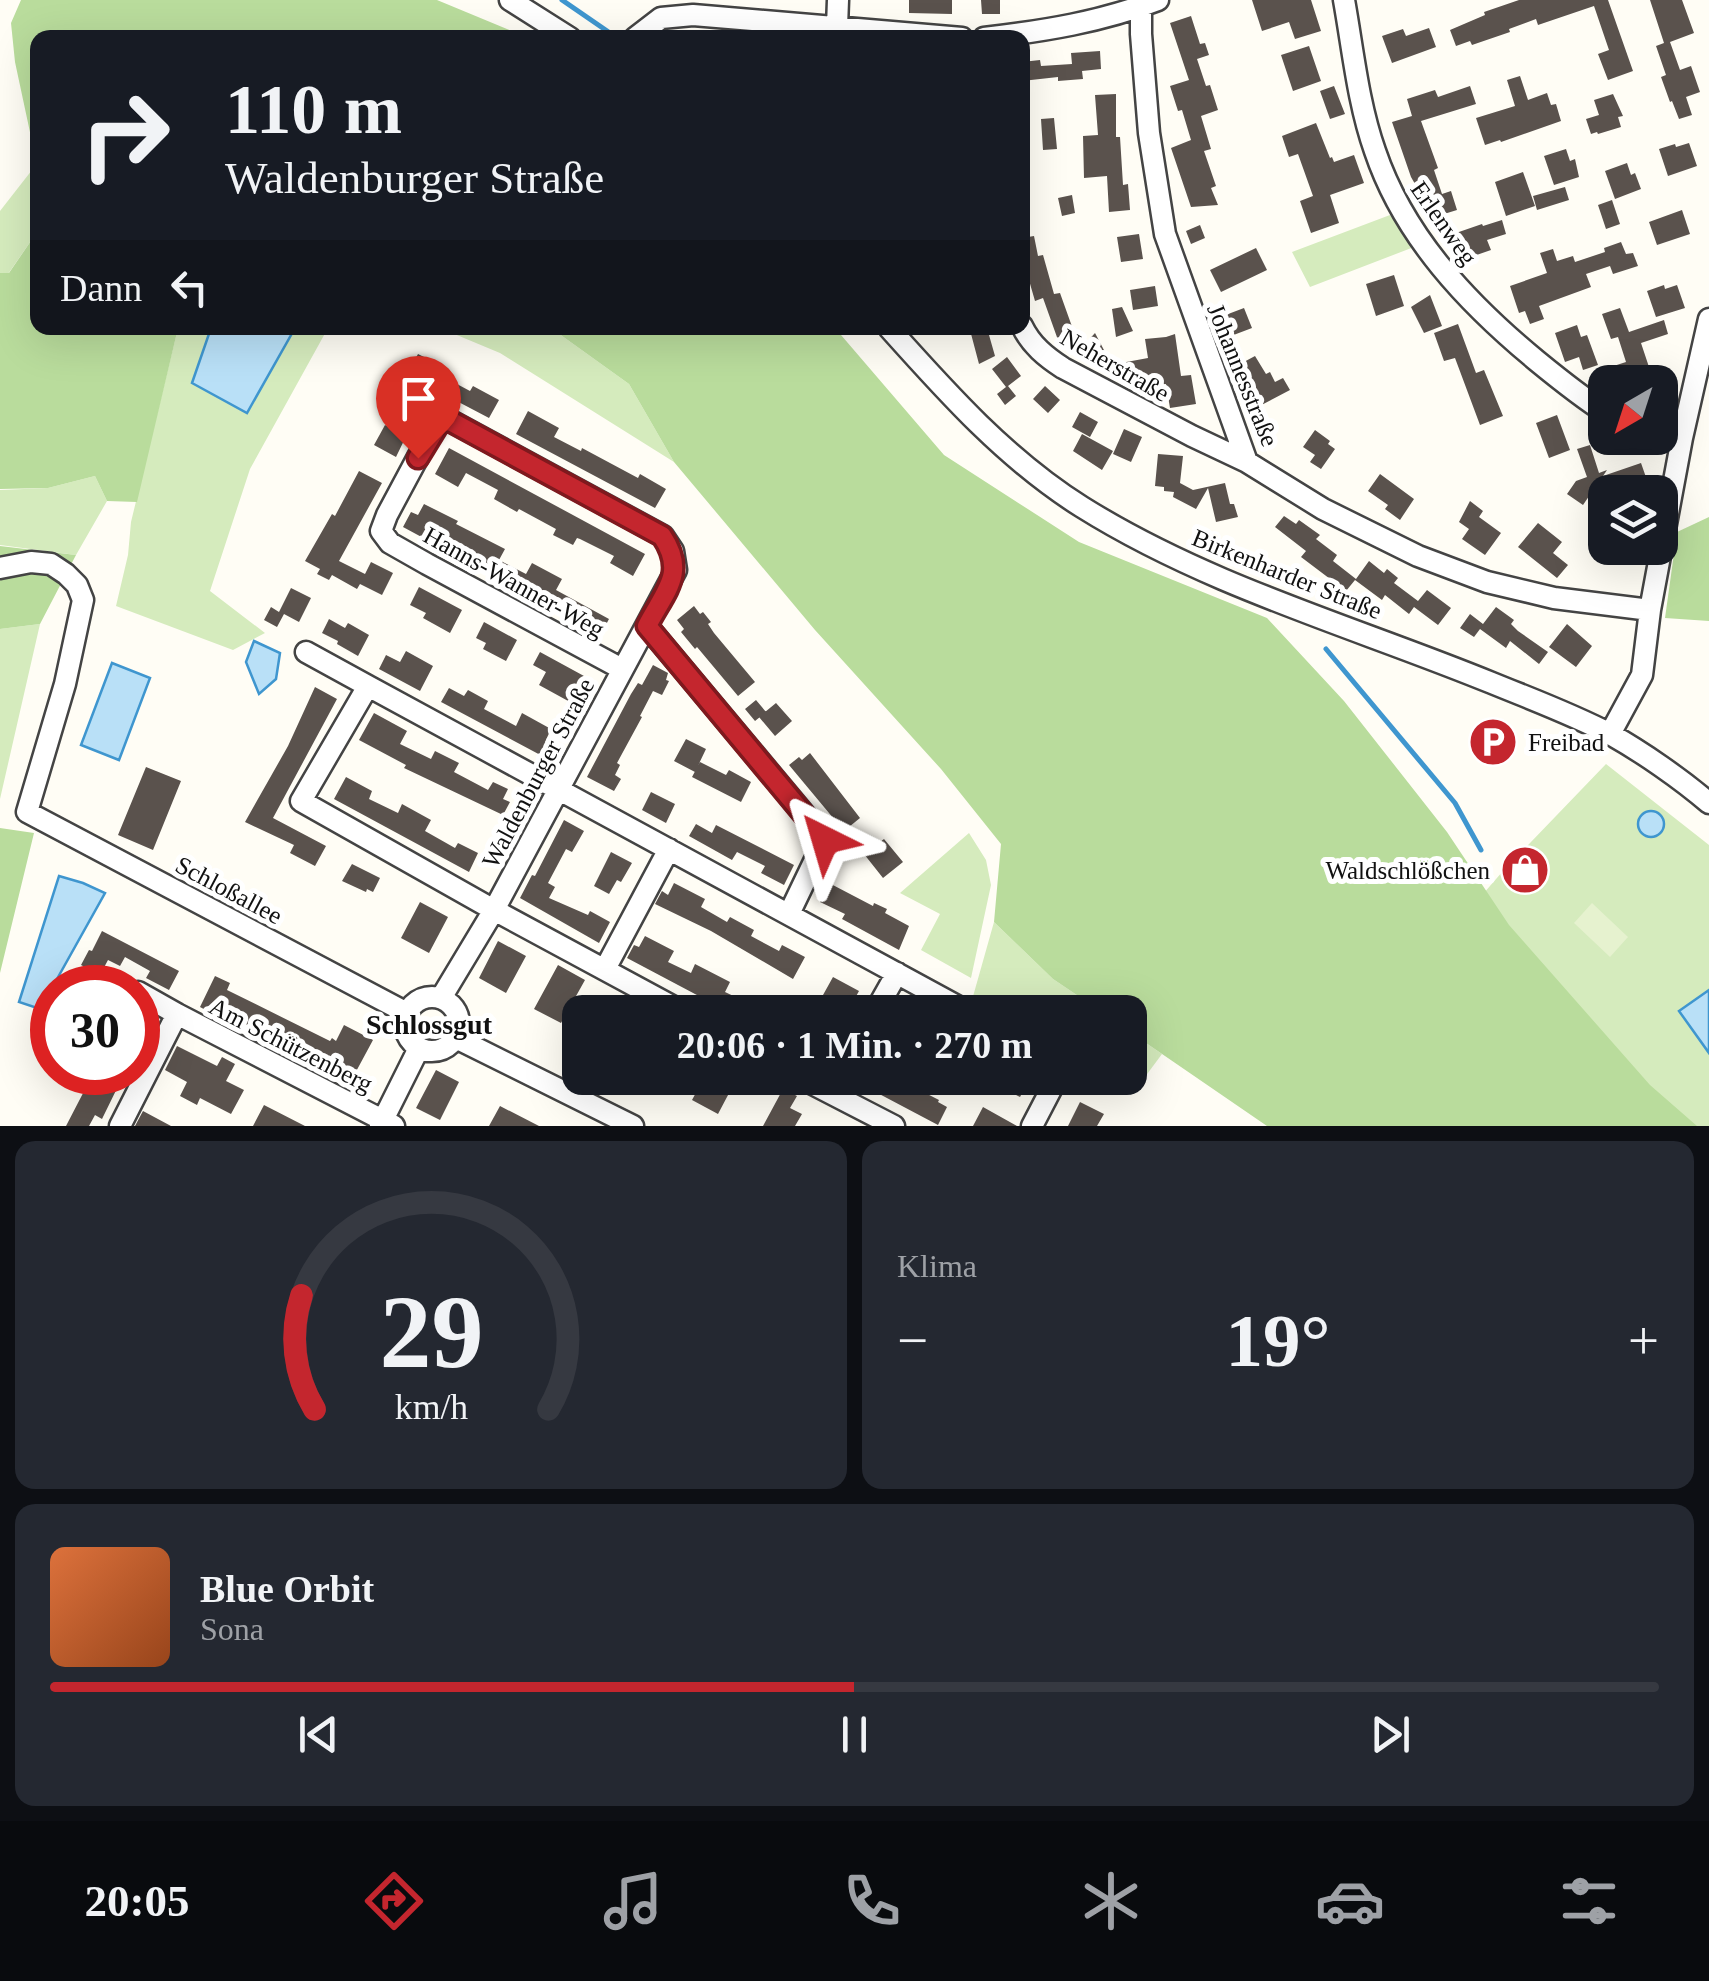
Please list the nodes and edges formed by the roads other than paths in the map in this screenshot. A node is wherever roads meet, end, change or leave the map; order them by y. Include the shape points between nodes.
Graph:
1 (510, 0) edge
2 (838, 0) edge
3 (1344, 0) edge
4 (1147, 2) edge
5 (658, 9) edge
6 (557, 30) edge
7 (641, 30) edge
8 (838, 30) edge
9 (848, 30) edge
10 (1030, 33) edge
11 (1709, 319) edge
12 (895, 335) edge
13 (1026, 335) edge
14 (1588, 401) edge
15 (1229, 414) junction
16 (1192, 436) junction
17 (1678, 437) edge
18 (1682, 438) junction
19 (1248, 462) junction
20 (0, 568) edge
21 (676, 570) joint
22 (1650, 610) junction
23 (647, 626) junction
24 (306, 652) dead end
25 (622, 669) junction
26 (368, 686) junction
27 (1610, 734) junction
28 (559, 788) junction
29 (1709, 803) edge
30 (669, 848) junction
31 (494, 910) junction
32 (789, 914) junction
33 (605, 969) junction
34 (897, 973) junction
35 (652, 995) edge
36 (885, 995) edge
37 (937, 995) edge
38 (441, 998) junction
39 (160, 1004) edge
40 (177, 1014) junction
41 (407, 1014) junction
42 (456, 1038) junction
43 (419, 1048) junction
44 (850, 1095) edge
45 (1048, 1095) edge
46 (386, 1124) edge
47 (890, 1125) edge
48 (120, 1126) edge
49 (633, 1126) edge
50 (1032, 1126) edge

1 - 6 street
2 - 9 street
3 - 14 street, Erlenweg via 1369,132 1409,225 1485,315
4 - 10 street via 1114,16
4 - 15 street, Johannesstraße via 1141,34 1165,234
5 - 7 street
5 - 8 street
11 - 18 street
12 - 27 street, Birkenharder Straße via 998,442 1046,482 1142,541
13 - 16 street, Neherstraße via 1063,368
15 - 16 street via 1215,432
15 - 19 street, Johannesstraße
16 - 19 street, Neherstraße
17 - 18 street
18 - 22 street
19 - 22 street, Johannesstraße via 1323,509 1486,582
20 - 41 street, Schloßallee via 51,564 77,585 82,600 65,684 26,812
21 - 23 street, Waldenburger Straße
21 - 25 street, Hanns-Wanner-Weg via 662,536 450,421 433,429 387,515 381,531 390,543
22 - 27 street via 1642,675
23 - 25 street, Waldenburger Straße
23 - 32 street via 825,840
24 - 26 street
25 - 28 street, Waldenburger Straße
26 - 28 street
26 - 31 street via 301,801
27 - 29 street, Birkenharder Straße
28 - 30 street
28 - 31 street, Waldenburger Straße
30 - 32 street
30 - 33 street
31 - 33 street
31 - 38 street, Waldenburger Straße
32 - 34 street
33 - 35 street
34 - 36 street
34 - 37 street
38 - 41 street via 421,999
38 - 42 street via 458,1015
39 - 40 street, Am Schützenberg
40 - 46 street, Am Schützenberg
40 - 48 street, Am Schützenberg
41 - 43 street via 405,1029
42 - 43 street via 439,1050
42 - 49 street
43 - 46 street
44 - 47 street
45 - 50 street

